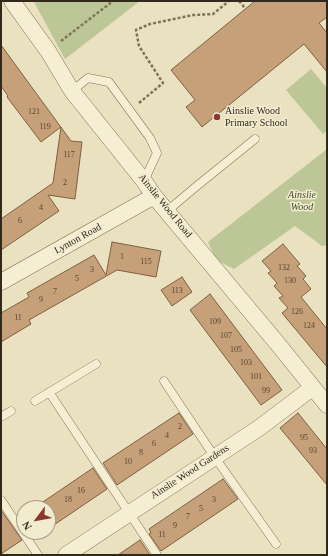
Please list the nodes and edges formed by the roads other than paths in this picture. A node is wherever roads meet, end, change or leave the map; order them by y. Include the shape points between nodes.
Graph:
1 (12, 1) edge
2 (72, 91) junction
3 (255, 139) dead end
4 (144, 180) junction
5 (154, 196) junction
6 (167, 211) junction
7 (1, 282) edge
8 (96, 364) dead end
9 (164, 381) dead end
10 (312, 388) junction
11 (49, 392) junction
12 (34, 401) dead end
13 (327, 405) edge
14 (11, 411) dead end
15 (1, 417) edge
16 (214, 456) junction
17 (1, 500) edge
18 (129, 513) junction
19 (276, 544) dead end
20 (38, 555) edge
21 (66, 555) edge
22 (157, 555) edge

1 - 2 street, Ainslie Wood Road via 48,51
2 - 4 street, Ainslie Wood Road
2 - 4 lane via 88,78 109,82 150,138 157,153
3 - 6 lane
4 - 5 street, Ainslie Wood Road
5 - 6 street, Ainslie Wood Road
5 - 7 street, Lynton Road
6 - 10 street, Ainslie Wood Road
8 - 11 lane
9 - 16 lane
10 - 13 street, Ainslie Wood Road
10 - 16 street, Ainslie Wood Gardens via 259,428
11 - 12 lane
11 - 18 lane
14 - 15 lane
16 - 18 street, Ainslie Wood Gardens
16 - 19 lane
17 - 20 lane
18 - 21 street, Ainslie Wood Gardens
18 - 22 lane

